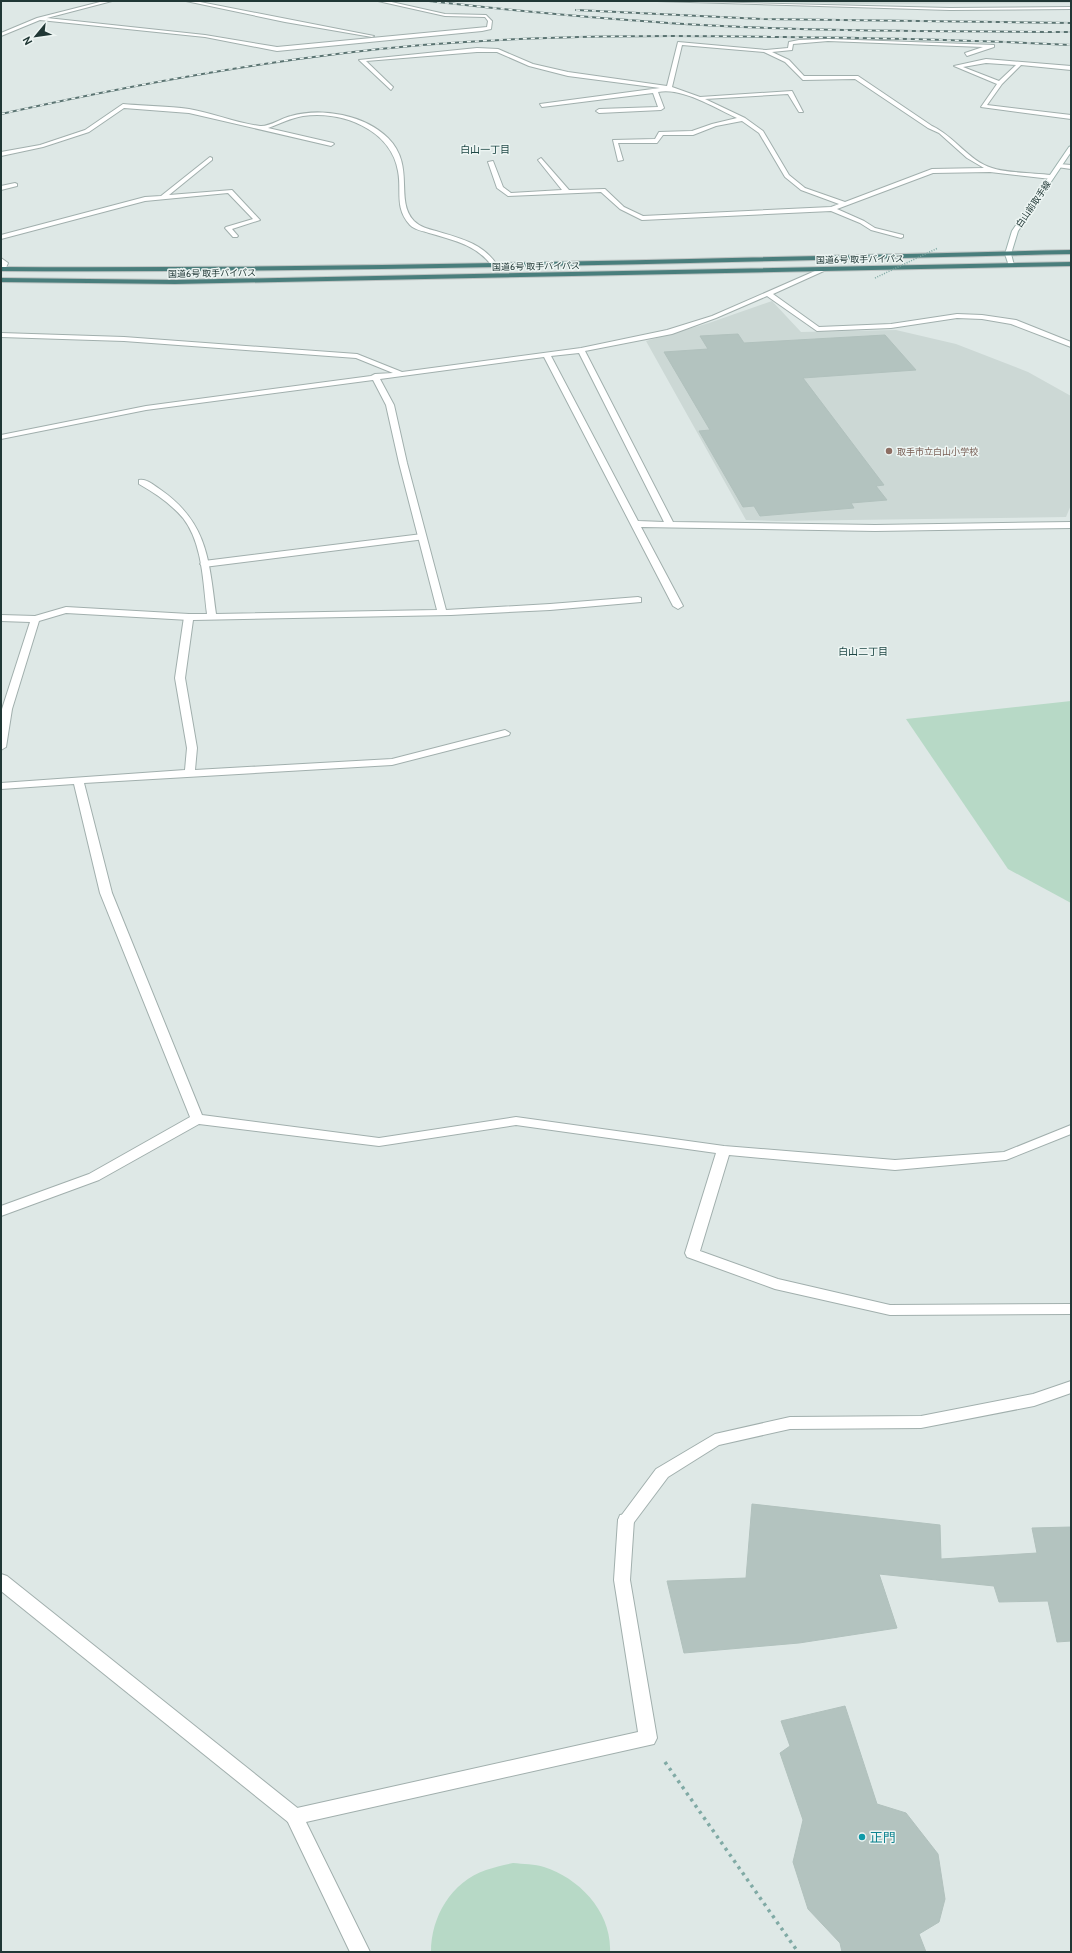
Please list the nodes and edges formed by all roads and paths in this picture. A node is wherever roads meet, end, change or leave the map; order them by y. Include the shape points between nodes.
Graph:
1 (110, 1) edge
2 (188, 1) edge
3 (380, 1) edge
4 (659, 1) edge
5 (1071, 8) edge
6 (39, 19) junction
7 (1, 35) edge
8 (389, 39) junction
9 (765, 52) junction
10 (986, 61) junction
11 (1020, 64) junction
12 (1071, 68) edge
13 (1000, 83) junction
14 (391, 88) dead end
15 (669, 88) junction
16 (655, 90) junction
17 (701, 98) junction
18 (542, 105) dead end
19 (599, 111) dead end
20 (801, 111) dead end
21 (1071, 117) edge
22 (743, 119) junction
23 (261, 128) junction
24 (331, 144) dead end
25 (1071, 148) edge
26 (1, 154) edge
27 (210, 158) dead end
28 (541, 160) dead end
29 (620, 160) dead end
30 (491, 162) dead end
31 (1058, 166) junction
32 (1071, 167) edge
33 (990, 170) junction
34 (1051, 177) junction
35 (15, 185) dead end
36 (1, 188) edge
37 (567, 192) junction
38 (163, 197) junction
39 (844, 204) junction
40 (832, 209) junction
41 (235, 236) dead end
42 (901, 236) dead end
43 (1, 237) edge
44 (938, 248) dead end
45 (1071, 252) edge
46 (1008, 254) junction
47 (1, 260) edge
48 (1071, 264) edge
49 (494, 265) junction
50 (1011, 265) junction
51 (2, 269) edge
52 (824, 269) junction
53 (875, 278) dead end
54 (1, 280) edge
55 (767, 293) junction
56 (1, 335) edge
57 (1071, 345) edge
58 (581, 350) junction
59 (547, 354) junction
60 (400, 373) junction
61 (375, 376) junction
62 (1, 437) edge
63 (142, 482) dead end
64 (634, 524) junction
65 (670, 525) junction
66 (1071, 525) edge
67 (422, 537) junction
68 (204, 564) junction
69 (638, 600) dead end
70 (678, 606) dead end
71 (442, 612) junction
72 (212, 616) junction
73 (189, 617) junction
74 (1, 618) edge
75 (35, 619) junction
76 (505, 733) dead end
77 (1, 747) edge
78 (190, 773) junction
79 (78, 781) junction
80 (1, 786) edge
81 (197, 1119) junction
82 (1071, 1129) edge
83 (724, 1150) junction
84 (1, 1211) edge
85 (1071, 1309) edge
86 (1071, 1387) edge
87 (1, 1581) edge
88 (648, 1738) junction
89 (294, 1816) junction
90 (360, 1952) edge
91 (798, 1952) edge

1 - 6 street
2 - 8 street
3 - 8 street via 445,15 486,16 490,22 489,28 482,30
4 - 5 street via 950,9
6 - 7 street
6 - 8 street via 205,36 277,49
9 - 10 street via 790,49 791,43 800,41 828,40 992,46 967,54
9 - 15 street via 680,43
9 - 33 street via 787,61 803,78 856,76 941,132 969,157
10 - 11 street
10 - 13 street via 957,66
11 - 12 street
11 - 13 street
13 - 21 street via 983,106
14 - 15 street via 362,60 477,50 498,52 531,65 568,74
15 - 16 street
15 - 17 street
16 - 18 street
16 - 19 street via 662,108
17 - 20 street via 790,92
17 - 22 street
22 - 29 street via 714,125 693,133 661,133 657,141 615,141
22 - 39 street via 762,132 787,176 804,189
23 - 24 street
23 - 26 street via 189,111 123,106 87,131 41,146
23 - 49 street via 307,114 319,114 356,121 378,130 396,151 402,171 400,198 404,212 413,224 476,247 490,256
25 - 31 street, 白山前取手線
27 - 38 street
28 - 37 street
30 - 37 street via 500,188 510,195
31 - 32 street
31 - 34 street, 白山前取手線
33 - 34 street
33 - 39 street via 932,171
34 - 46 street, 白山前取手線 via 1015,231
35 - 36 street
37 - 40 street via 603,190 622,208 642,218
38 - 41 street via 230,191 257,220 228,228
38 - 43 street via 145,199
39 - 40 street
40 - 42 street via 873,229
44 - 53 path, bridge
45 - 46 highway, 国道6号 取手バイパス
46 - 49 highway, 国道6号 取手バイパス
46 - 50 street
47 - 51 street via 5,263
48 - 50 highway, 国道6号 取手バイパス
49 - 51 highway, 国道6号 取手バイパス via 173,270
50 - 52 highway, 国道6号 取手バイパス
52 - 54 highway, 国道6号 取手バイパス via 183,282
52 - 55 street
55 - 57 street via 816,329 892,326 957,316 982,317 1013,322
55 - 58 street via 714,317 669,332
56 - 60 street via 124,339 357,356
58 - 59 street
58 - 65 street
59 - 60 street
59 - 64 street
60 - 61 street
61 - 62 street via 146,408
61 - 67 street via 390,405
63 - 68 street via 164,496 195,531
64 - 65 street
64 - 70 street
65 - 66 street via 875,528
67 - 68 street
67 - 71 street
68 - 72 street
69 - 71 street
71 - 72 street via 332,616
72 - 73 street
73 - 75 street via 66,610
73 - 78 street via 180,678 192,748
74 - 75 street
75 - 77 street via 8,709
76 - 78 street via 392,762
78 - 79 street
79 - 80 street
79 - 81 street via 106,893
81 - 83 street via 379,1142 516,1121
81 - 84 street via 94,1177
82 - 83 street via 1006,1156 895,1165
83 - 85 street via 692,1253 775,1284 890,1310
86 - 88 street via 1034,1400 921,1422 790,1423 715,1440 662,1473 626,1520 622,1580
87 - 89 street
88 - 89 street
88 - 91 path
89 - 90 street

